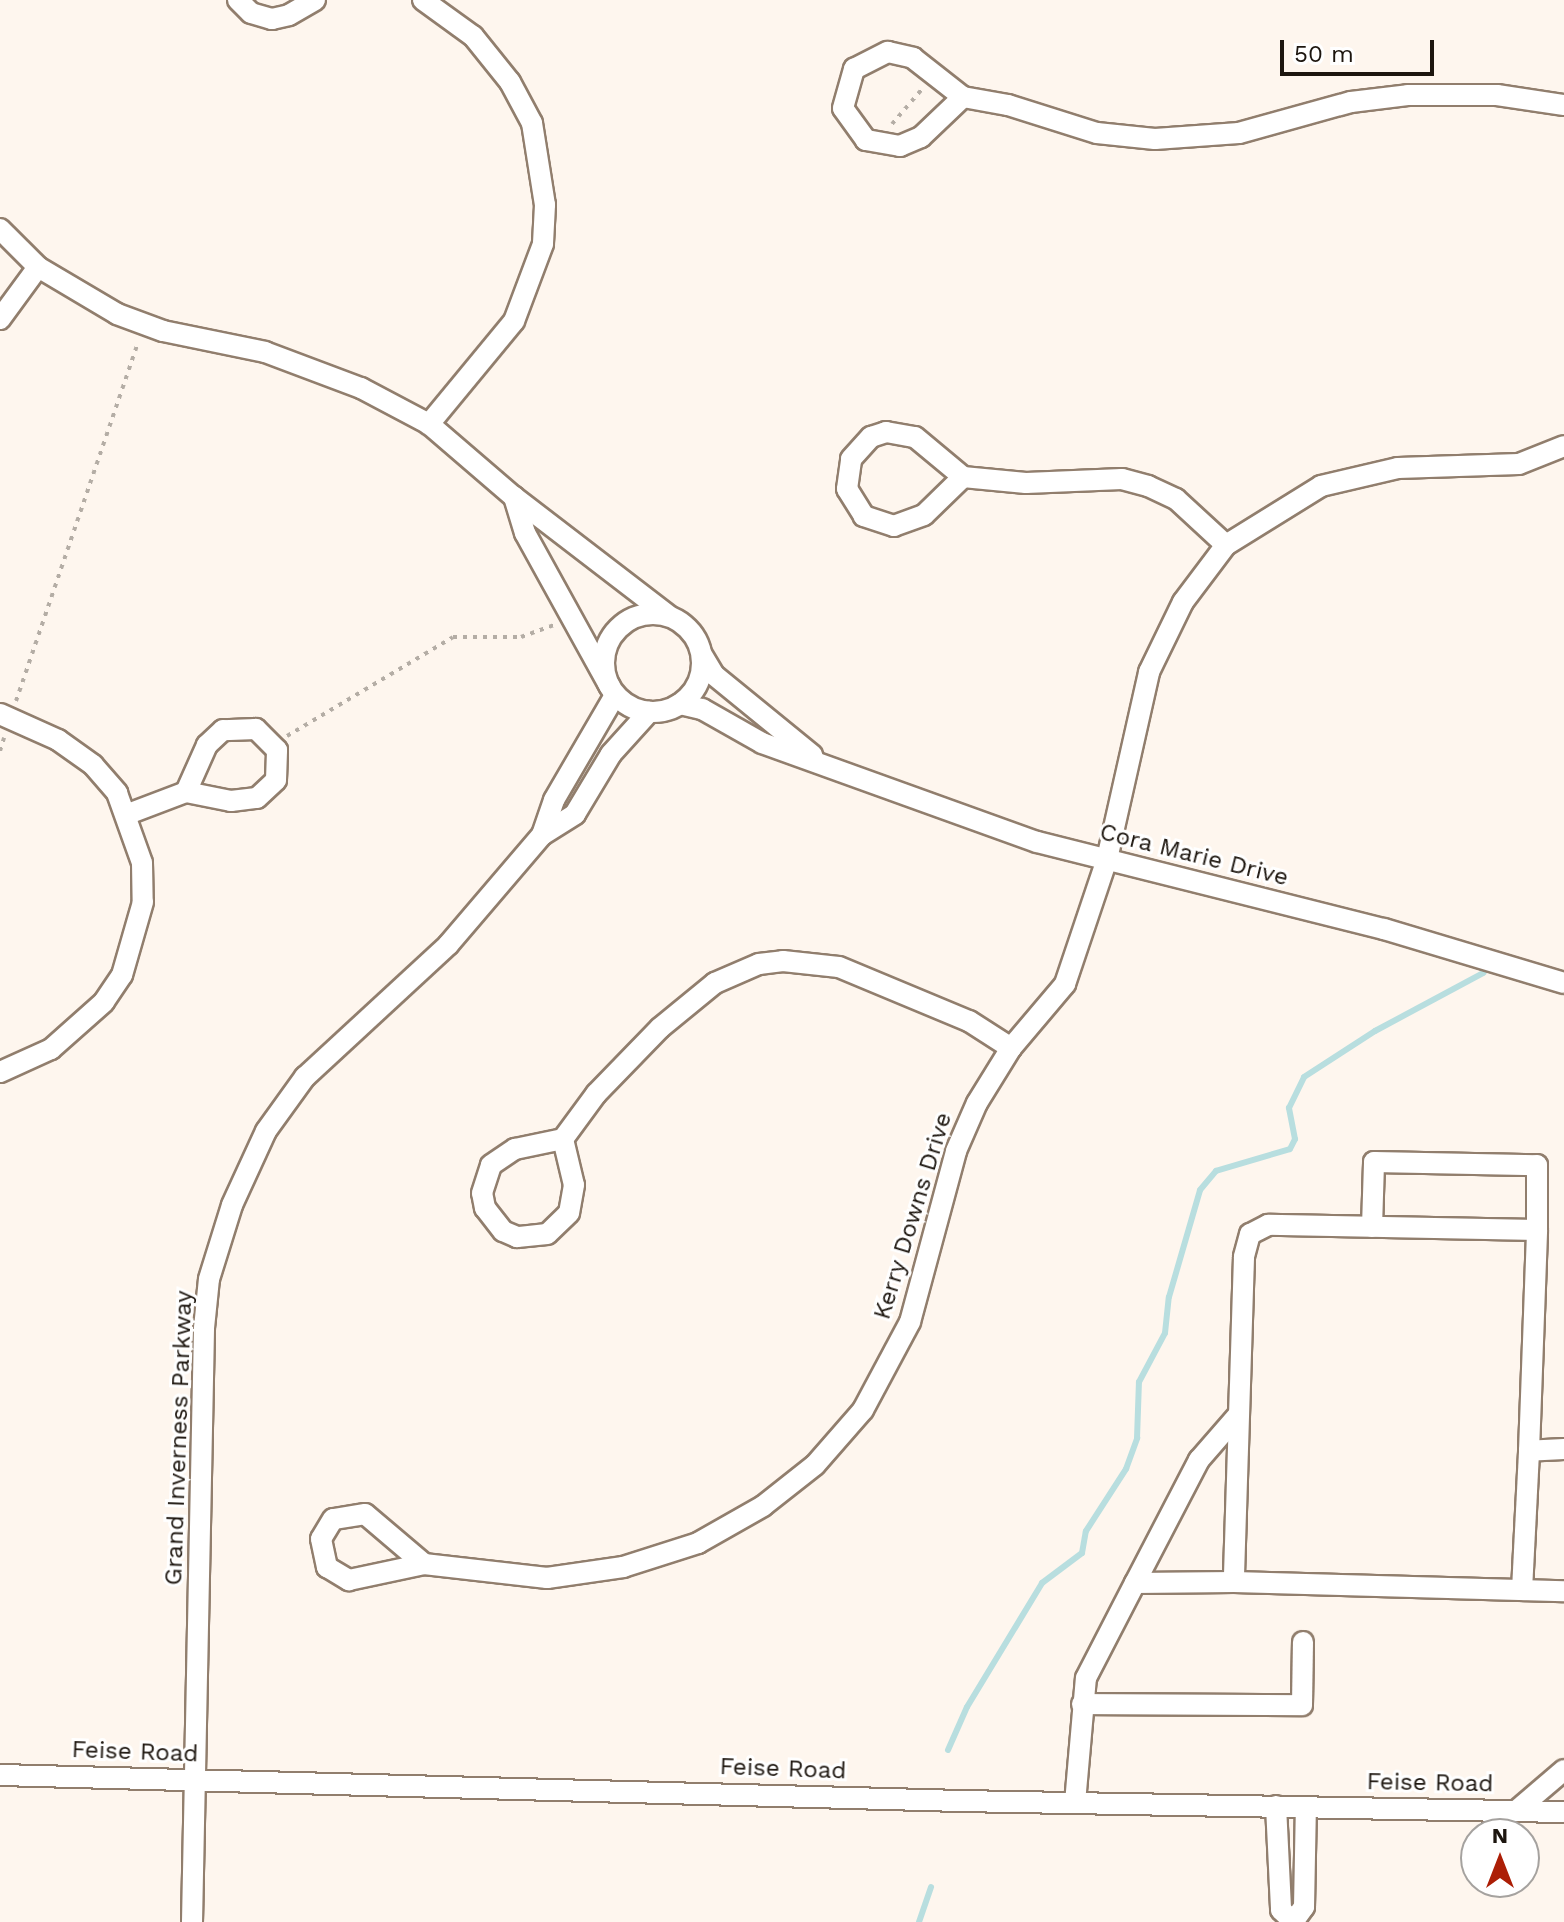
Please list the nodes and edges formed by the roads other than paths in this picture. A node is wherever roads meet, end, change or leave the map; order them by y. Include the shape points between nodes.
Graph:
1 (238, 0) edge
2 (315, 0) edge
3 (423, 0) edge
4 (963, 97) junction
5 (1564, 105) edge
6 (0, 229) edge
7 (38, 267) junction
8 (0, 319) edge
9 (429, 424) junction
10 (1564, 446) edge
11 (963, 477) junction
12 (514, 497) junction
13 (1226, 545) junction
14 (669, 616) junction
15 (702, 655) junction
16 (613, 691) junction
17 (680, 704) junction
18 (649, 712) junction
19 (7, 716) edge
20 (817, 760) junction
21 (186, 792) junction
22 (128, 814) junction
23 (542, 835) junction
24 (1107, 859) junction
25 (1564, 983) edge
26 (1011, 1048) junction
27 (0, 1072) edge
28 (563, 1139) junction
29 (1372, 1227) junction
30 (1537, 1230) junction
31 (1239, 1414) junction
32 (1564, 1449) edge
33 (1529, 1451) junction
34 (424, 1564) junction
35 (1234, 1582) junction
36 (1135, 1583) junction
37 (1522, 1590) junction
38 (1564, 1591) edge
39 (1303, 1642) dead end
40 (1082, 1704) junction
41 (1564, 1770) edge
42 (0, 1775) edge
43 (198, 1780) junction
44 (1075, 1803) junction
45 (1276, 1806) junction
46 (1306, 1807) junction
47 (1516, 1811) junction
48 (1564, 1812) edge
49 (1293, 1921) edge
50 (192, 1922) edge

1 - 2 street via 251,13 272,19
3 - 9 street via 473,36 510,82 532,123 545,205 543,244 514,321
4 - 4 street via 913,58 888,52 854,69 843,108 856,132 875,144 912,142
4 - 5 street via 1097,133 1155,139 1239,133 1351,102 1408,95 1497,95
6 - 7 street
7 - 8 street
7 - 9 street via 94,302 144,324 314,368
9 - 12 street
10 - 13 street, Kerry Downs Drive via 1496,468 1398,468 1344,479 1298,497
11 - 11 street via 915,437 901,432 871,437 851,459 847,473 853,504 878,523 894,526 924,515
11 - 13 street via 1026,483 1122,479 1176,499
12 - 14 street
12 - 16 street via 525,533
13 - 24 street, Kerry Downs Drive via 1183,602 1149,672
14 - 15 street via 691,631
14 - 16 street via 640,615 615,631 603,658
15 - 17 street via 700,679
15 - 20 street, Cora Marie Drive via 714,675
16 - 18 street
16 - 23 street, Grand Inverness Parkway via 554,800
17 - 18 street
17 - 20 street, Cora Marie Drive via 702,709 762,743
18 - 23 street, Grand Inverness Parkway via 611,754 575,814
19 - 22 street via 93,765
20 - 24 street, Cora Marie Drive via 927,807
21 - 21 street via 207,745 223,730 238,725 256,729 277,750 276,780 257,798 231,801
21 - 22 street
22 - 27 street via 142,863 143,902 122,975 104,1002 51,1049
23 - 43 street, Grand Inverness Parkway via 448,945 305,1077 266,1131 232,1205 209,1279 204,1328
24 - 25 street, Cora Marie Drive via 1384,929
24 - 26 street, Kerry Downs Drive via 1065,984
26 - 28 street via 969,1021 839,967 759,964 715,983 660,1028 605,1084
26 - 34 street, Kerry Downs Drive via 977,1103 956,1151 910,1322 863,1410 815,1465 763,1506 698,1543 623,1567 547,1578
28 - 28 street via 515,1149 491,1165 484,1179 485,1208 503,1231 517,1237 547,1234 569,1213 574,1185
29 - 30 street
29 - 30 street via 1374,1162 1388,1162 1537,1165
29 - 31 street via 1268,1225 1250,1234 1244,1257
30 - 33 street
31 - 35 street
31 - 36 street via 1199,1460
32 - 33 street
33 - 37 street
34 - 34 street, Kerry Downs Drive via 349,1580 327,1567 321,1539 333,1519 365,1514
35 - 36 street
35 - 37 street
36 - 40 street via 1086,1678
37 - 38 street
39 - 40 street via 1302,1705
40 - 44 street
41 - 47 street
42 - 43 street, Feise Road
43 - 44 street, Feise Road
43 - 50 street, Grand Inverness Parkway
44 - 45 street, Feise Road
45 - 46 street, Feise Road
45 - 49 street via 1281,1910
46 - 47 street, Feise Road
46 - 49 street via 1304,1907
47 - 48 street, Feise Road

